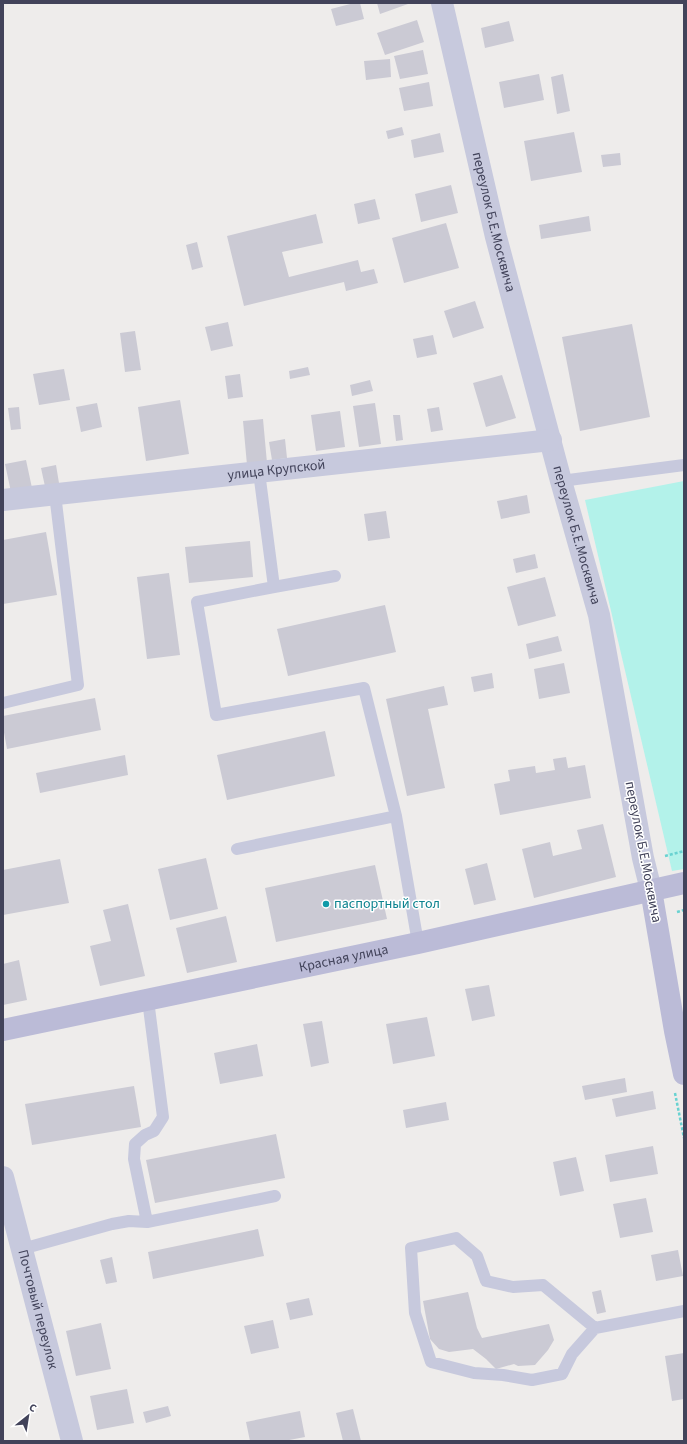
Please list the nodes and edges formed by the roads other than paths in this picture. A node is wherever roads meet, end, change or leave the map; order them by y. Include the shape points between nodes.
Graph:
1 (442, 3) edge
2 (550, 440) junction
3 (684, 465) edge
4 (259, 472) junction
5 (561, 481) junction
6 (55, 494) junction
7 (3, 500) edge
8 (335, 576) dead end
9 (274, 587) junction
10 (3, 703) edge
11 (396, 816) junction
12 (237, 849) dead end
13 (684, 883) edge
14 (651, 890) junction
15 (418, 943) junction
16 (148, 1000) junction
17 (3, 1030) edge
18 (684, 1074) edge
19 (3, 1177) edge
20 (275, 1196) dead end
21 (147, 1222) junction
22 (22, 1249) junction
23 (684, 1311) edge
24 (595, 1328) junction
25 (72, 1441) edge

1 - 2 street, переулок Б.Е.Москвича via 496,237
2 - 4 street, улица Крупской
2 - 5 street, переулок Б.Е.Москвича
3 - 5 lane
4 - 6 street, улица Крупской
4 - 9 lane
5 - 14 street, переулок Б.Е.Москвича via 599,615
6 - 7 street, улица Крупской
6 - 10 lane via 78,685
8 - 9 lane
9 - 11 lane via 197,602 216,715 364,688
11 - 12 lane
11 - 15 lane
13 - 14 street, Красная улица
14 - 15 street, Красная улица
14 - 18 street, переулок Б.Е.Москвича
15 - 16 street, Красная улица
16 - 17 street, Красная улица
16 - 21 lane via 164,1117 154,1130 135,1144 134,1159
19 - 22 street, Почтовый переулок
20 - 21 lane
21 - 22 lane via 129,1221 112,1224
22 - 25 street, Почтовый переулок
23 - 24 lane
24 - 24 lane via 543,1285 513,1287 486,1281 477,1256 456,1238 411,1248 415,1313 431,1362 474,1373 532,1380 562,1374 572,1354

